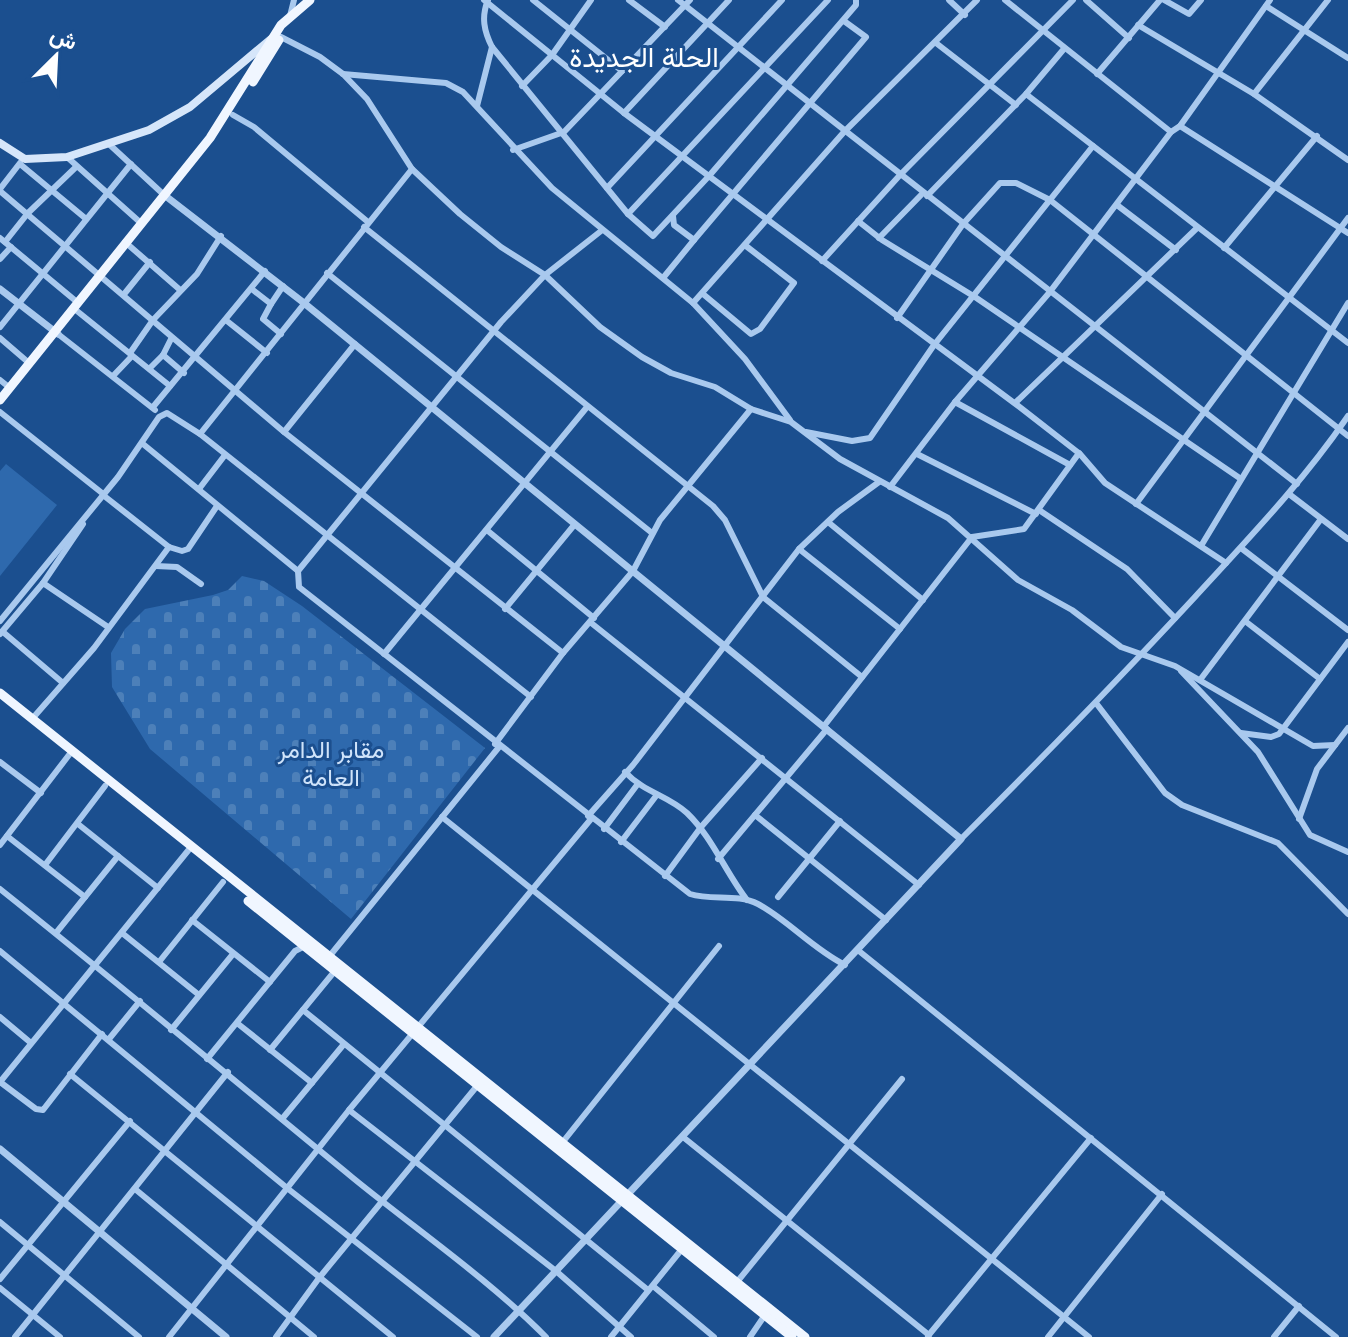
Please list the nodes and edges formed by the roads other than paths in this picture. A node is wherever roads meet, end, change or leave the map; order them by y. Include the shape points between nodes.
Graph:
1 (294, 0) edge
2 (310, 0) edge
3 (533, 0) edge
4 (591, 0) edge
5 (629, 0) edge
6 (678, 0) edge
7 (729, 0) edge
8 (782, 0) edge
9 (828, 0) edge
10 (856, 0) edge
11 (949, 0) edge
12 (977, 0) edge
13 (1005, 0) edge
14 (1073, 0) edge
15 (1086, 0) edge
16 (1162, 0) edge
17 (1201, 0) edge
18 (1328, 0) edge
19 (486, 1) edge
20 (688, 3) edge
21 (1268, 3) edge
22 (965, 15) junction
23 (290, 16) junction
24 (844, 21) junction
25 (707, 24) junction
26 (1138, 25) junction
27 (665, 27) junction
28 (571, 29) junction
29 (1304, 29) junction
30 (1042, 30) junction
31 (278, 37) junction
32 (1129, 38) junction
33 (936, 43) junction
34 (492, 47) junction
35 (738, 48) junction
36 (1063, 50) junction
37 (552, 55) junction
38 (1348, 58) edge
39 (763, 68) junction
40 (622, 71) junction
41 (343, 74) junction
42 (1097, 74) junction
43 (1218, 75) junction
44 (991, 84) junction
45 (522, 86) junction
46 (788, 87) junction
47 (601, 94) junction
48 (1026, 94) junction
49 (1254, 94) junction
50 (810, 105) junction
51 (1016, 105) junction
52 (477, 106) junction
53 (624, 113) junction
54 (233, 115) junction
55 (1180, 126) junction
56 (564, 132) junction
57 (844, 132) junction
58 (1171, 132) junction
59 (1317, 136) junction
60 (657, 137) junction
61 (0, 143) edge
62 (110, 145) junction
63 (1093, 146) junction
64 (1348, 147) edge
65 (513, 150) junction
66 (67, 157) junction
67 (683, 157) junction
68 (1345, 158) edge
69 (196, 160) junction
70 (22, 161) junction
71 (131, 164) junction
72 (76, 167) junction
73 (412, 169) junction
74 (900, 175) junction
75 (709, 176) junction
76 (1137, 180) junction
77 (1277, 187) junction
78 (607, 188) junction
79 (0, 190) edge
80 (51, 192) junction
81 (733, 193) junction
82 (925, 194) junction
83 (107, 195) junction
84 (165, 195) junction
85 (1050, 200) junction
86 (1117, 205) junction
87 (28, 213) junction
88 (628, 214) junction
89 (673, 216) junction
90 (85, 218) junction
91 (1348, 218) edge
92 (768, 219) junction
93 (858, 221) junction
94 (366, 224) junction
95 (963, 224) junction
96 (142, 225) junction
97 (1340, 227) junction
98 (1197, 228) junction
99 (601, 231) junction
100 (1348, 233) edge
101 (1094, 235) junction
102 (221, 236) junction
103 (879, 238) junction
104 (694, 240) junction
105 (5, 242) edge
106 (127, 244) junction
107 (65, 245) junction
108 (746, 246) junction
109 (1224, 248) junction
110 (1176, 250) junction
111 (1005, 258) junction
112 (0, 259) edge
113 (822, 261) junction
114 (150, 262) junction
115 (931, 269) junction
116 (265, 271) junction
117 (327, 273) junction
118 (43, 274) junction
119 (545, 275) junction
120 (1148, 277) junction
121 (100, 278) junction
122 (663, 278) junction
123 (283, 286) junction
124 (0, 289) edge
125 (179, 289) junction
126 (253, 290) junction
127 (125, 293) junction
128 (1049, 293) junction
129 (703, 294) junction
130 (975, 297) junction
131 (1288, 297) junction
132 (304, 303) junction
133 (693, 303) junction
134 (1348, 303) edge
135 (17, 304) junction
136 (271, 304) junction
137 (77, 306) junction
138 (897, 318) junction
139 (153, 320) junction
140 (227, 321) junction
141 (0, 327) edge
142 (1020, 327) junction
143 (1094, 328) junction
144 (1331, 329) junction
145 (494, 331) junction
146 (56, 333) junction
147 (281, 334) junction
148 (0, 338) edge
149 (171, 339) junction
150 (1348, 343) edge
151 (355, 344) junction
152 (934, 345) junction
153 (130, 353) junction
154 (267, 353) junction
155 (163, 355) junction
156 (192, 356) junction
157 (1063, 356) junction
158 (1245, 356) junction
159 (29, 363) junction
160 (150, 368) junction
161 (184, 373) junction
162 (456, 375) junction
163 (113, 376) junction
164 (977, 377) junction
165 (0, 380) edge
166 (170, 386) junction
167 (10, 388) junction
168 (233, 390) junction
169 (1295, 394) junction
170 (0, 400) edge
171 (955, 402) junction
172 (1015, 403) junction
173 (153, 407) junction
174 (431, 407) junction
175 (587, 407) junction
176 (751, 409) junction
177 (0, 410) edge
178 (1202, 413) junction
179 (1348, 416) edge
180 (159, 417) junction
181 (791, 422) junction
182 (1340, 429) junction
183 (284, 432) junction
184 (806, 432) junction
185 (200, 434) junction
186 (1348, 436) edge
187 (1180, 439) junction
188 (143, 444) junction
189 (550, 453) junction
190 (1079, 453) junction
191 (917, 454) junction
192 (1258, 454) junction
193 (225, 455) junction
194 (1070, 465) junction
195 (1241, 479) junction
196 (879, 482) junction
197 (526, 484) junction
198 (1297, 484) junction
199 (687, 487) junction
200 (890, 487) junction
201 (199, 489) junction
202 (359, 493) junction
203 (102, 494) junction
204 (1289, 494) junction
205 (1136, 504) junction
206 (217, 506) junction
207 (1037, 512) junction
208 (88, 513) junction
209 (1321, 519) junction
210 (828, 522) junction
211 (575, 524) junction
212 (1348, 528) edge
213 (488, 531) junction
214 (652, 533) junction
215 (327, 537) junction
216 (972, 537) junction
217 (1345, 537) edge
218 (1201, 546) junction
219 (169, 547) junction
220 (1241, 548) junction
221 (799, 549) junction
222 (1226, 563) junction
223 (156, 566) junction
224 (454, 569) junction
225 (298, 571) junction
226 (633, 571) junction
227 (537, 572) junction
228 (1279, 577) junction
229 (43, 583) junction
230 (201, 584) dead end
231 (763, 597) junction
232 (923, 600) junction
233 (505, 609) junction
234 (421, 612) junction
235 (1175, 618) junction
236 (592, 620) junction
237 (0, 621) edge
238 (1245, 621) junction
239 (108, 627) junction
240 (900, 629) junction
241 (1348, 630) edge
242 (1, 633) edge
243 (1348, 642) edge
244 (725, 645) junction
245 (563, 653) junction
246 (384, 654) junction
247 (1141, 657) junction
248 (1175, 666) junction
249 (862, 677) junction
250 (1320, 679) junction
251 (1200, 680) junction
252 (63, 683) junction
253 (0, 693) edge
254 (531, 697) junction
255 (685, 698) junction
256 (0, 700) edge
257 (1096, 703) junction
258 (32, 719) junction
259 (826, 728) junction
260 (1282, 730) junction
261 (1347, 730) edge
262 (1241, 733) junction
263 (1335, 745) junction
264 (497, 746) junction
265 (70, 753) junction
266 (762, 758) junction
267 (0, 763) edge
268 (625, 772) junction
269 (786, 777) junction
270 (637, 785) junction
271 (105, 786) junction
272 (41, 793) junction
273 (656, 796) junction
274 (755, 815) junction
275 (442, 817) junction
276 (590, 818) junction
277 (1299, 819) junction
278 (840, 821) junction
279 (78, 824) junction
280 (701, 827) junction
281 (604, 829) junction
282 (7, 836) junction
283 (961, 839) junction
284 (621, 842) junction
285 (0, 845) edge
286 (189, 850) junction
287 (1348, 852) edge
288 (118, 856) junction
289 (718, 859) junction
290 (809, 859) junction
291 (45, 865) junction
292 (665, 876) junction
293 (223, 882) junction
294 (919, 885) junction
295 (158, 888) junction
296 (0, 889) edge
297 (532, 891) junction
298 (85, 897) junction
299 (778, 897) dead end
300 (747, 900) junction
301 (1348, 914) edge
302 (192, 920) junction
303 (887, 920) junction
304 (56, 933) junction
305 (122, 933) junction
306 (307, 945) junction
307 (719, 946) dead end
308 (0, 951) edge
309 (859, 951) junction
310 (233, 954) junction
311 (328, 958) junction
312 (159, 962) junction
313 (96, 965) junction
314 (845, 965) junction
315 (334, 972) junction
316 (270, 982) junction
317 (199, 995) junction
318 (140, 1001) junction
319 (673, 1002) junction
320 (64, 1003) junction
321 (303, 1010) junction
322 (0, 1017) edge
323 (237, 1023) junction
324 (171, 1030) junction
325 (414, 1032) junction
326 (102, 1034) junction
327 (109, 1039) junction
328 (31, 1043) junction
329 (344, 1044) junction
330 (270, 1050) junction
331 (207, 1059) junction
332 (751, 1065) junction
333 (228, 1072) junction
334 (380, 1073) junction
335 (70, 1074) junction
336 (902, 1079) dead end
337 (0, 1082) edge
338 (312, 1083) junction
339 (477, 1086) junction
340 (197, 1110) junction
341 (349, 1110) junction
342 (282, 1119) junction
343 (130, 1121) junction
344 (446, 1124) junction
345 (683, 1137) junction
346 (1091, 1138) junction
347 (562, 1143) junction
348 (848, 1146) junction
349 (0, 1149) edge
350 (167, 1149) junction
351 (318, 1149) junction
352 (414, 1163) junction
353 (287, 1188) junction
354 (135, 1189) junction
355 (1162, 1194) junction
356 (625, 1197) junction
357 (64, 1201) junction
358 (383, 1202) junction
359 (787, 1220) junction
360 (0, 1222) edge
361 (255, 1228) junction
362 (102, 1231) junction
363 (585, 1239) junction
364 (351, 1240) junction
365 (28, 1245) junction
366 (682, 1249) junction
367 (992, 1260) junction
368 (225, 1267) junction
369 (556, 1271) junction
370 (66, 1276) junction
371 (319, 1278) junction
372 (0, 1279) edge
373 (737, 1282) junction
374 (0, 1288) edge
375 (651, 1288) junction
376 (1299, 1306) junction
377 (191, 1308) junction
378 (519, 1310) junction
379 (34, 1315) junction
380 (765, 1315) junction
381 (1065, 1317) junction
382 (290, 1318) junction
383 (619, 1328) junction
384 (928, 1336) edge
385 (15, 1337) edge
386 (60, 1337) edge
387 (139, 1337) edge
388 (169, 1337) edge
389 (226, 1337) edge
390 (276, 1337) edge
391 (314, 1337) edge
392 (393, 1337) edge
393 (477, 1337) edge
394 (494, 1337) edge
395 (546, 1337) edge
396 (611, 1337) edge
397 (631, 1337) edge
398 (714, 1337) edge
399 (750, 1337) edge
400 (792, 1337) edge
401 (805, 1337) edge
402 (1048, 1337) edge
403 (1089, 1337) edge
404 (1274, 1337) edge
405 (1336, 1337) edge

1 - 23 street
2 - 23 main road
3 - 28 street
4 - 28 street
5 - 27 street
6 - 20 street
7 - 25 street
8 - 35 street
9 - 39 street
10 - 24 street
11 - 22 street
12 - 22 street
13 - 30 street
14 - 30 street
15 - 32 street
16 - 17 street via 1189,14
16 - 26 street
18 - 29 street
19 - 34 street via 485,31
19 - 37 street
20 - 25 street
20 - 27 street
21 - 29 street
21 - 43 street
22 - 33 street
23 - 31 main road
24 - 46 street
24 - 50 street via 866,37
25 - 35 street
25 - 53 street
26 - 32 street
26 - 43 street
27 - 40 street
28 - 37 street
28 - 40 street
29 - 38 street
29 - 49 street
30 - 36 street
30 - 44 street
31 - 41 street
31 - 54 main road
31 - 62 main road via 169,121
31 - 69 main road
32 - 42 street
33 - 44 street
33 - 57 street
34 - 45 street
34 - 52 street
35 - 39 street
35 - 60 street
36 - 42 street
36 - 48 street
37 - 45 street
37 - 47 street
39 - 46 street
39 - 67 street
40 - 47 street
41 - 52 street via 446,83
41 - 73 street via 367,99
42 - 58 street
43 - 49 street
43 - 55 street
44 - 51 street
44 - 74 street
45 - 56 street
46 - 50 street
46 - 75 street
47 - 53 street
47 - 56 street
48 - 51 street
48 - 63 street
49 - 59 street
50 - 57 street
50 - 81 street
51 - 82 street
52 - 65 street
53 - 60 street
54 - 69 main road
54 - 94 street via 254,127
55 - 58 street
55 - 77 street
56 - 65 street
56 - 78 street
57 - 74 street
57 - 92 street
58 - 76 street
59 - 68 street
59 - 77 street
60 - 67 street
60 - 78 street
61 - 70 main road
62 - 66 main road
62 - 71 street
63 - 76 street
63 - 85 street
64 - 68 street
65 - 99 street
66 - 70 main road
66 - 72 street
67 - 75 street
67 - 88 street
69 - 84 main road
70 - 79 street
70 - 80 street
71 - 83 street
71 - 84 street
72 - 80 street
72 - 83 street
73 - 94 street
73 - 119 street via 501,247
74 - 82 street
74 - 93 street
75 - 81 street
75 - 89 street
76 - 86 street
76 - 98 street
77 - 97 street
77 - 109 street
78 - 88 street
79 - 87 street
80 - 87 street
80 - 90 street
81 - 92 street
81 - 104 street
82 - 95 street
82 - 103 street
83 - 90 street
83 - 96 street
84 - 96 main road
84 - 102 street
85 - 95 street via 1016,183 1000,183
85 - 101 street
85 - 111 street
86 - 101 street
86 - 110 street
87 - 105 street
87 - 107 street
88 - 89 street via 653,236
89 - 104 street via 674,225
90 - 107 street
91 - 97 street
92 - 108 street
92 - 113 street
93 - 103 street
93 - 113 street
94 - 117 street
94 - 145 street
95 - 111 street
95 - 115 street
96 - 106 main road
97 - 100 street
97 - 131 street
98 - 109 street
98 - 110 street
99 - 119 street
99 - 122 street
101 - 120 street
101 - 128 street
102 - 116 street
102 - 125 street via 197,274
103 - 115 street
104 - 122 street
105 - 112 street
105 - 118 street
106 - 114 street
106 - 121 main road
107 - 118 street
107 - 121 street
108 - 129 street
108 - 129 street via 794,283 760,329 751,334
109 - 131 street
110 - 120 street
111 - 128 street
111 - 130 street
113 - 138 street
114 - 125 street
114 - 127 street
115 - 130 street
115 - 138 street
116 - 123 street
116 - 126 street
117 - 132 street
117 - 162 street
118 - 135 street
118 - 137 street
119 - 145 street
119 - 176 street via 600,327 642,357 715,387
120 - 143 street
120 - 158 street
121 - 127 street
121 - 137 main road
122 - 133 street
123 - 132 street
123 - 136 street
124 - 135 street
125 - 139 street
126 - 136 street
126 - 140 street
127 - 139 street
128 - 142 street
128 - 143 street
129 - 133 street
130 - 142 street
130 - 152 street
131 - 144 street
131 - 158 street
132 - 147 street
132 - 151 street
133 - 181 street via 759,376
134 - 144 street
135 - 141 street
135 - 146 street
136 - 147 street via 263,319
137 - 146 main road
137 - 153 street
138 - 152 street
139 - 149 street
139 - 153 street
140 - 154 street
140 - 156 street
142 - 157 street
142 - 164 street
143 - 157 street
143 - 178 street
144 - 150 street
144 - 169 street
145 - 162 street
145 - 175 street
146 - 159 main road
146 - 163 street
146 - 177 main road
147 - 154 street
148 - 159 street
149 - 155 street
149 - 156 street
151 - 174 street
151 - 183 street
152 - 164 street
152 - 184 street via 870,438 852,441
153 - 160 street
153 - 163 street
154 - 168 street
155 - 160 street
155 - 161 street
156 - 161 street
156 - 168 street
157 - 172 street
157 - 187 street
158 - 169 street
158 - 178 street
159 - 167 main road
160 - 166 street
161 - 166 street
162 - 174 street
162 - 189 street
163 - 173 street
164 - 171 street
164 - 172 street
165 - 167 street
166 - 173 street
167 - 170 main road
168 - 183 street
168 - 185 street
169 - 182 street
169 - 192 street
171 - 191 street
171 - 194 street
172 - 190 street
173 - 180 street
174 - 197 street
174 - 202 street
175 - 189 street
175 - 199 street
176 - 181 street
176 - 199 street
177 - 203 street
178 - 187 street
178 - 192 street
179 - 182 street
180 - 185 street via 172,414
180 - 188 street
181 - 184 street
182 - 186 street
182 - 198 street
183 - 202 street
184 - 196 street
185 - 193 street
187 - 195 street
187 - 205 street
188 - 201 street
188 - 203 street
189 - 197 street
189 - 214 street
190 - 194 street
190 - 205 street via 1105,483
191 - 200 street
191 - 207 street
192 - 195 street
192 - 198 street
193 - 201 street
193 - 215 street
194 - 207 street
195 - 218 street
196 - 200 street
196 - 210 street
197 - 211 street
197 - 213 street
198 - 204 street
199 - 214 street
199 - 231 street via 725,520
200 - 216 street
201 - 206 street
202 - 215 street
202 - 224 street
203 - 208 street
203 - 219 street
204 - 209 street
204 - 220 street
205 - 218 street
206 - 219 street via 186,551
206 - 225 street
207 - 216 street via 1020,531
207 - 235 street via 1127,569
208 - 229 street
208 - 237 street
209 - 217 street
209 - 228 street
210 - 221 street
210 - 232 street
211 - 226 street
211 - 227 street
212 - 217 street
213 - 224 street
213 - 227 street
214 - 226 street
215 - 225 street
215 - 234 street
216 - 232 street
216 - 247 street via 1034,592 1072,610
218 - 222 street
219 - 223 street
220 - 222 street
220 - 228 street
221 - 231 street
221 - 240 street
222 - 235 street
223 - 230 street via 177,567
223 - 239 street
224 - 233 street
224 - 234 street
225 - 246 street via 306,596
226 - 236 street
226 - 244 street
227 - 233 street
227 - 236 street
228 - 238 street
228 - 241 street
229 - 239 street
229 - 242 street
231 - 244 street
231 - 249 street
232 - 240 street
233 - 245 street
234 - 246 street
234 - 254 street
235 - 247 street
236 - 245 street
236 - 255 street
238 - 250 street
238 - 251 street
239 - 252 street
240 - 249 street
242 - 252 street
243 - 250 street
244 - 255 street
244 - 259 street
245 - 254 street
246 - 264 street
247 - 248 street
247 - 257 street
248 - 251 street
248 - 262 street
249 - 259 street
250 - 260 street
251 - 260 street
252 - 258 street
253 - 258 main road
254 - 264 street
255 - 266 street
255 - 268 street
256 - 265 main road
257 - 283 street
257 - 301 street via 1165,793 1182,805 1278,843
258 - 265 main road
259 - 269 street
259 - 283 street
260 - 262 street via 1271,737
260 - 263 street via 1313,746
261 - 263 street
262 - 277 street
263 - 277 street via 1317,769
264 - 275 street
264 - 276 street
265 - 271 main road
265 - 272 street
265 - 286 main road
266 - 269 street
266 - 280 street
267 - 272 street
268 - 270 street
268 - 276 street
269 - 274 street
269 - 278 street
270 - 273 street
270 - 281 street
271 - 279 street
271 - 286 main road
272 - 282 street
273 - 280 street via 671,801
273 - 284 street
274 - 289 street
274 - 290 street
275 - 297 street
275 - 311 street
276 - 281 street
276 - 297 street
277 - 287 street via 1316,840
278 - 290 street
278 - 294 street
279 - 288 street
279 - 291 street
280 - 289 street
280 - 292 street
281 - 284 street
282 - 285 street
282 - 291 street
283 - 294 street
284 - 292 street
286 - 293 main road
286 - 295 street
286 - 306 main road
288 - 295 street
288 - 298 street
289 - 300 street
290 - 299 street
290 - 303 street
291 - 298 street
292 - 300 street via 703,898
293 - 302 street
293 - 306 main road
294 - 303 street
295 - 305 street
296 - 304 street
297 - 319 street
297 - 325 street
298 - 304 street
300 - 314 street
302 - 310 street
302 - 312 street
303 - 309 street
304 - 313 street
305 - 312 street
305 - 313 street
306 - 311 main road
306 - 315 main road
306 - 316 street via 295,951
307 - 319 street
308 - 320 street
309 - 314 street
309 - 346 street
310 - 316 street
310 - 317 street
311 - 325 main road
312 - 317 street
313 - 318 street
313 - 320 street
314 - 332 street
315 - 321 street
315 - 325 main road
316 - 323 street
317 - 324 street
318 - 324 street
318 - 327 street
319 - 332 street
319 - 347 street
320 - 326 street
320 - 328 street
321 - 329 street
321 - 330 street
322 - 328 street
323 - 330 street
323 - 331 street
324 - 331 street
325 - 334 street
325 - 339 main road
325 - 347 main road
326 - 327 street
326 - 335 street
327 - 340 street
328 - 337 street
329 - 334 street
329 - 338 street
330 - 338 street
331 - 333 street
332 - 345 street
332 - 348 street
333 - 340 street
333 - 342 street
334 - 341 street
334 - 344 street
335 - 337 street via 40,1111
335 - 343 street
336 - 348 street
338 - 342 street
339 - 344 street
339 - 356 main road
340 - 350 street
340 - 353 street
341 - 351 street
341 - 352 street
342 - 351 street
343 - 350 street
343 - 357 street
344 - 352 street
344 - 363 street
345 - 356 street
345 - 359 street
346 - 355 street
346 - 367 street
347 - 356 main road
348 - 359 street
348 - 367 street
349 - 357 street
350 - 354 street
350 - 361 street
351 - 353 street
351 - 358 street
352 - 358 street
352 - 369 street
353 - 361 street
353 - 364 street
354 - 362 street
354 - 368 street
355 - 376 street
355 - 381 street
356 - 363 street
356 - 366 main road
356 - 373 main road
357 - 362 street
357 - 365 street
358 - 364 street
358 - 378 street
359 - 373 street
359 - 384 street
360 - 365 street
361 - 368 street
361 - 371 street
362 - 370 street
362 - 377 street
363 - 369 street
363 - 375 street
364 - 371 street
364 - 393 street
365 - 370 street
365 - 372 street
366 - 375 street
366 - 380 main road
367 - 381 street
367 - 384 street
368 - 377 street
368 - 382 street
369 - 378 street
369 - 383 street
370 - 379 street
370 - 387 street
371 - 382 street
371 - 392 street
373 - 401 main road
374 - 379 street
375 - 383 street
375 - 398 street
376 - 404 street
376 - 405 street
377 - 388 street
377 - 389 street
378 - 394 street
378 - 395 street
379 - 385 street
379 - 386 street
380 - 399 street
380 - 400 main road
381 - 402 street
381 - 403 street
382 - 390 street
382 - 391 street
383 - 396 street
383 - 397 street

